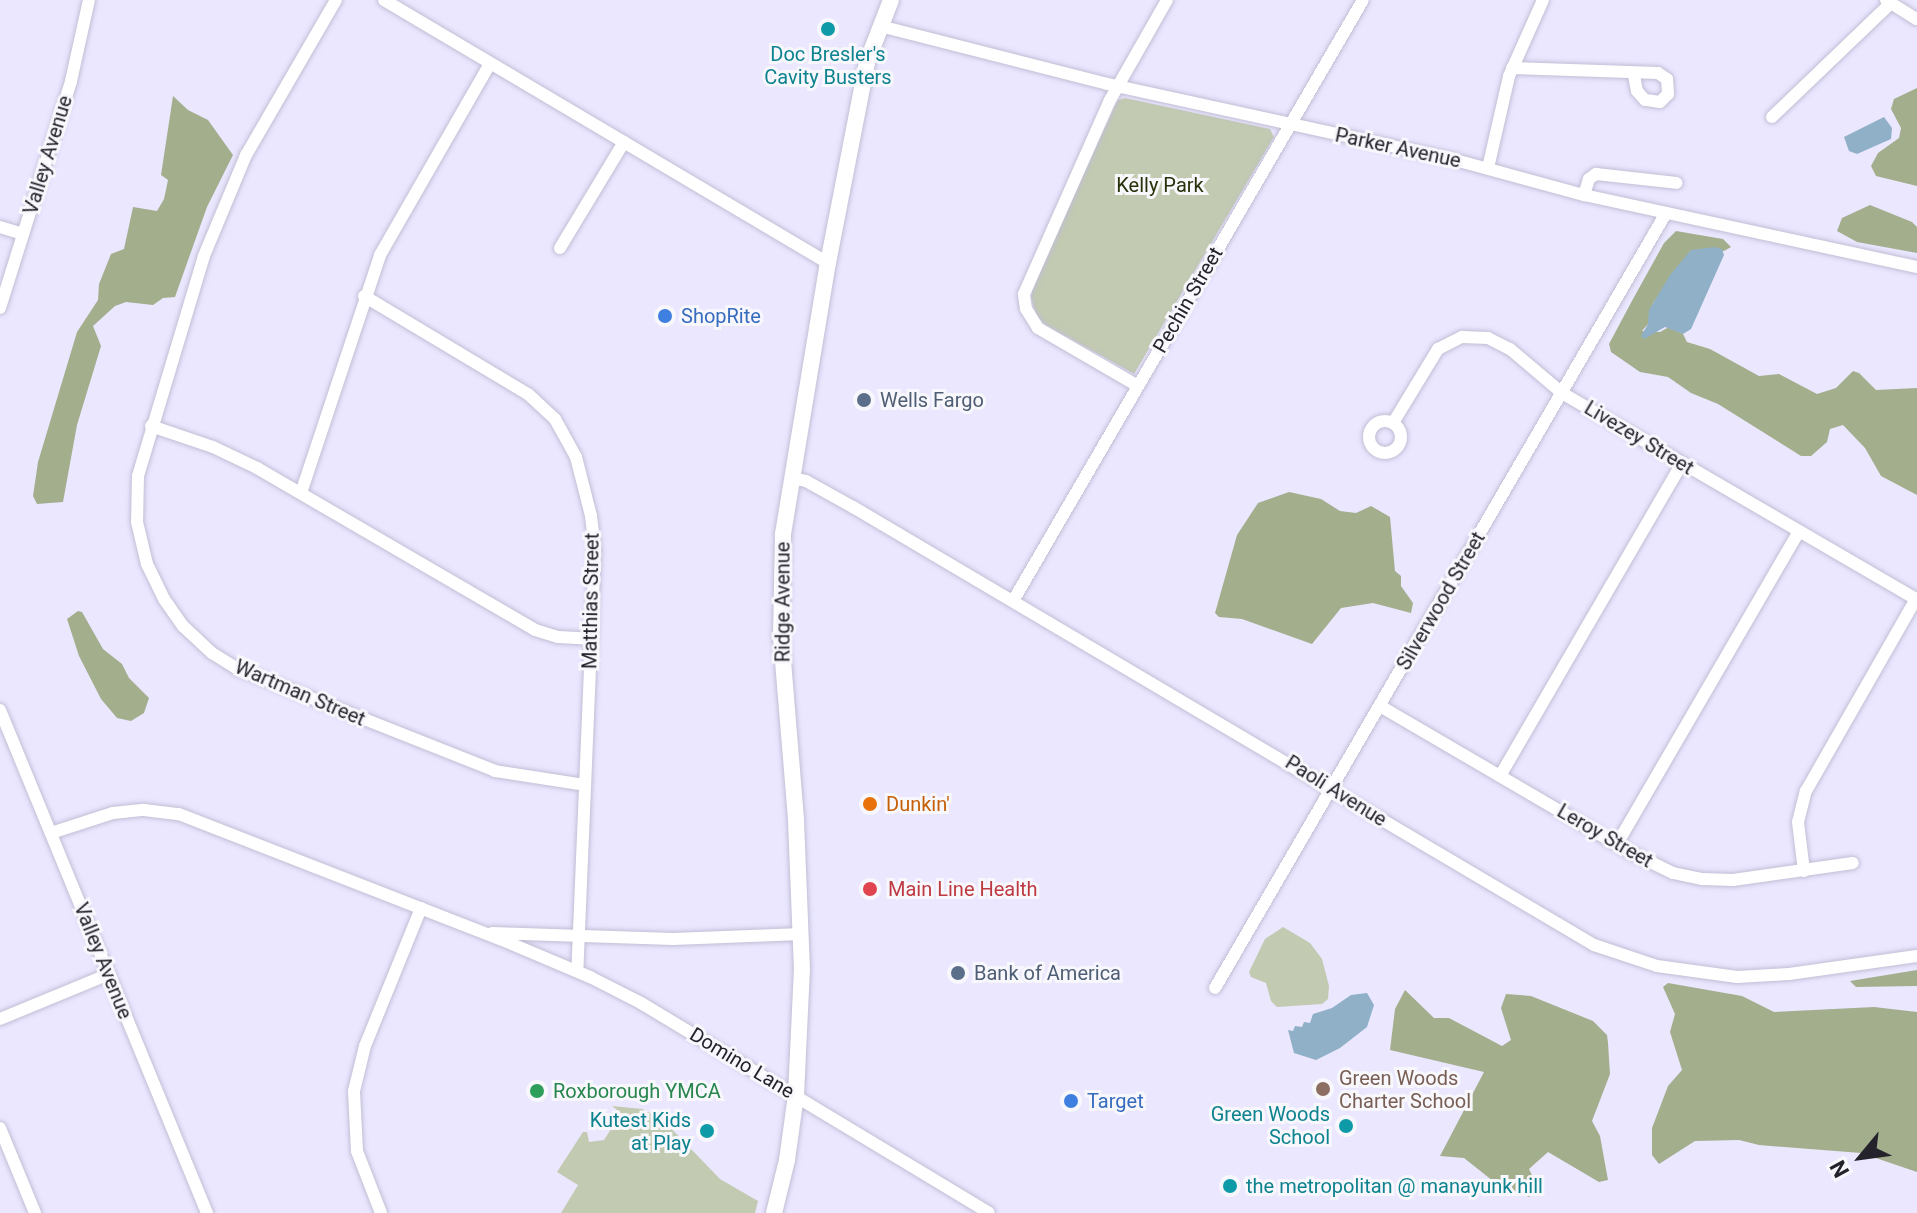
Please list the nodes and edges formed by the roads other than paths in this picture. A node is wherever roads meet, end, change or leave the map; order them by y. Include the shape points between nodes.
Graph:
1 (89, 0) edge
2 (336, 0) edge
3 (891, 0) edge
4 (1167, 0) edge
5 (1363, 0) edge
6 (1543, 0) edge
7 (390, 2) edge
8 (1888, 2) edge
9 (1917, 19) edge
10 (880, 26) junction
11 (490, 64) junction
12 (1512, 68) junction
13 (1634, 75) dead end
14 (1117, 87) junction
15 (1772, 117) dead end
16 (1291, 124) junction
17 (624, 142) junction
18 (1488, 168) junction
19 (1677, 183) dead end
20 (1584, 195) junction
21 (1666, 213) junction
22 (0, 227) edge
23 (23, 234) junction
24 (560, 248) dead end
25 (828, 263) junction
26 (1917, 267) edge
27 (364, 296) junction
28 (0, 308) edge
29 (1138, 386) junction
30 (1562, 393) junction
31 (1393, 423) dead end
32 (151, 426) junction
33 (1682, 463) junction
34 (791, 478) junction
35 (301, 493) junction
36 (1799, 531) junction
37 (1917, 600) edge
38 (1013, 601) junction
39 (591, 639) junction
40 (1380, 706) junction
41 (0, 710) edge
42 (1500, 776) junction
43 (585, 785) junction
44 (1330, 788) junction
45 (51, 833) junction
46 (1617, 844) junction
47 (1853, 863) dead end
48 (1804, 871) junction
49 (421, 908) junction
50 (485, 933) junction
51 (802, 934) junction
52 (578, 935) junction
53 (1917, 956) edge
54 (577, 971) junction
55 (109, 974) junction
56 (1215, 988) dead end
57 (0, 1019) edge
58 (796, 1095) junction
59 (0, 1128) edge
60 (35, 1213) edge
61 (207, 1213) edge
62 (381, 1213) edge
63 (774, 1213) edge
64 (989, 1213) edge

1 - 23 street, Valley Avenue via 71,81
2 - 32 street, Wartman Street via 223,204
3 - 10 main road, Ridge Avenue
4 - 14 street
5 - 16 street, Pechin Street
6 - 12 street
7 - 11 street
8 - 9 street
8 - 15 street via 1795,88
10 - 14 street, Parker Avenue
10 - 25 main road, Ridge Avenue via 867,62
11 - 17 street
11 - 27 street via 387,239
12 - 13 street
12 - 18 street
14 - 16 street, Parker Avenue
14 - 29 street via 1024,294 1032,323 1044,333
16 - 18 street, Parker Avenue
16 - 29 street, Pechin Street
17 - 24 street
17 - 25 street
18 - 20 street, Parker Avenue
19 - 20 street via 1596,174
20 - 21 street, Parker Avenue
21 - 26 street, Parker Avenue
21 - 30 street, Silverwood Street
22 - 23 street
23 - 28 street, Valley Avenue
25 - 34 main road, Ridge Avenue
27 - 35 street
27 - 39 street, Matthias Street via 528,394 562,428 579,466 594,533
29 - 38 street, Pechin Street
30 - 31 street, Livezey Street via 1504,345 1462,337 1431,357
30 - 33 street, Livezey Street
30 - 40 street, Silverwood Street
32 - 35 street via 235,456
32 - 43 street, Wartman Street via 137,493 141,544 163,598 212,653 252,675 478,766 528,779
33 - 36 street, Livezey Street
33 - 42 street
34 - 38 street, Paoli Avenue via 832,495
34 - 51 main road, Ridge Avenue via 782,542 781,620
35 - 39 street via 535,630
36 - 37 street, Livezey Street
36 - 46 street
37 - 48 street via 1806,791 1798,822
38 - 44 street, Paoli Avenue
39 - 43 street, Matthias Street
40 - 42 street, Leroy Street
40 - 44 street, Silverwood Street
41 - 45 street, Valley Avenue
42 - 46 street, Leroy Street
43 - 52 street, Matthias Street
44 - 53 street, Paoli Avenue via 1574,935 1638,961 1698,975 1737,977
44 - 56 street, Silverwood Street
45 - 49 street, Domino Lane via 118,813 179,814
45 - 55 street, Valley Avenue
46 - 48 street, Leroy Street via 1659,867 1702,879
47 - 48 street, Leroy Street
49 - 50 street, Domino Lane
49 - 62 street via 355,1081 354,1138
50 - 52 street, Domino Lane
50 - 54 street, Domino Lane
51 - 52 street, Domino Lane via 673,939
51 - 58 main road, Ridge Avenue
52 - 54 street, Matthias Street
54 - 58 street, Domino Lane
55 - 57 street
55 - 61 street, Valley Avenue
58 - 63 main road, Ridge Avenue
58 - 64 street, Domino Lane
59 - 60 street

